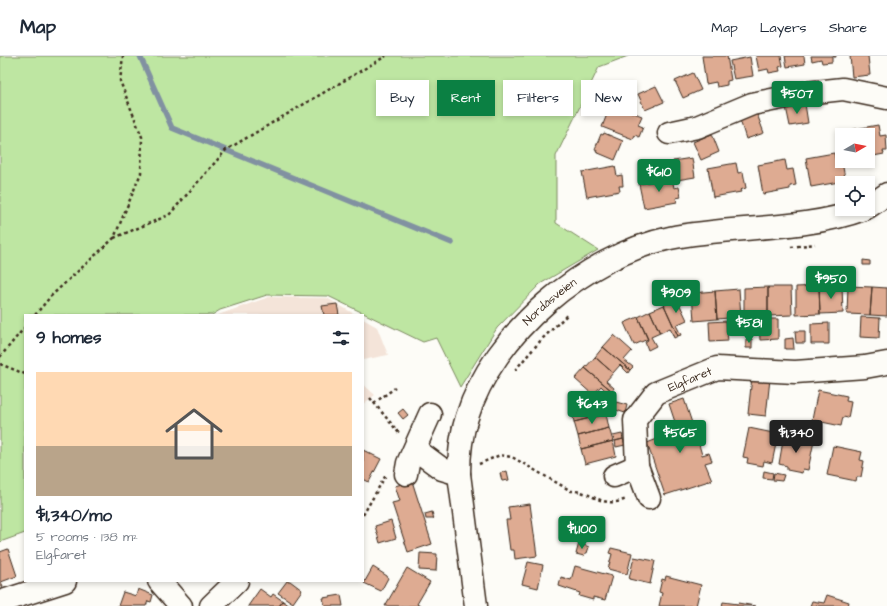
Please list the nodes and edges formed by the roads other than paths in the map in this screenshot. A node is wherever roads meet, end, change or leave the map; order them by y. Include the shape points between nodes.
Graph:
1 (887, 98) edge
2 (669, 133) dead end
3 (877, 203) edge
4 (887, 363) edge
5 (430, 414) dead end
6 (415, 449) junction
7 (637, 466) junction
8 (398, 471) road end
9 (469, 472) junction
10 (614, 476) dead end
11 (649, 498) road end
12 (62, 582) edge
13 (160, 582) edge
14 (236, 582) edge
15 (0, 602) edge
16 (181, 606) edge
17 (211, 606) edge
18 (476, 606) edge

1 - 2 street via 843,89 806,93 752,104 697,127
3 - 9 street, Nordåsveien via 816,221 668,238 611,258 584,274 530,319 491,366 466,418 459,459
4 - 7 street, Elgfaret via 795,372 717,368 656,393 635,420
5 - 6 street
6 - 8 street via 408,463
6 - 9 street via 442,469
7 - 10 street
7 - 11 street, Elgfaret
9 - 18 street, Nordåsveien
12 - 15 street
13 - 16 street
14 - 17 street

